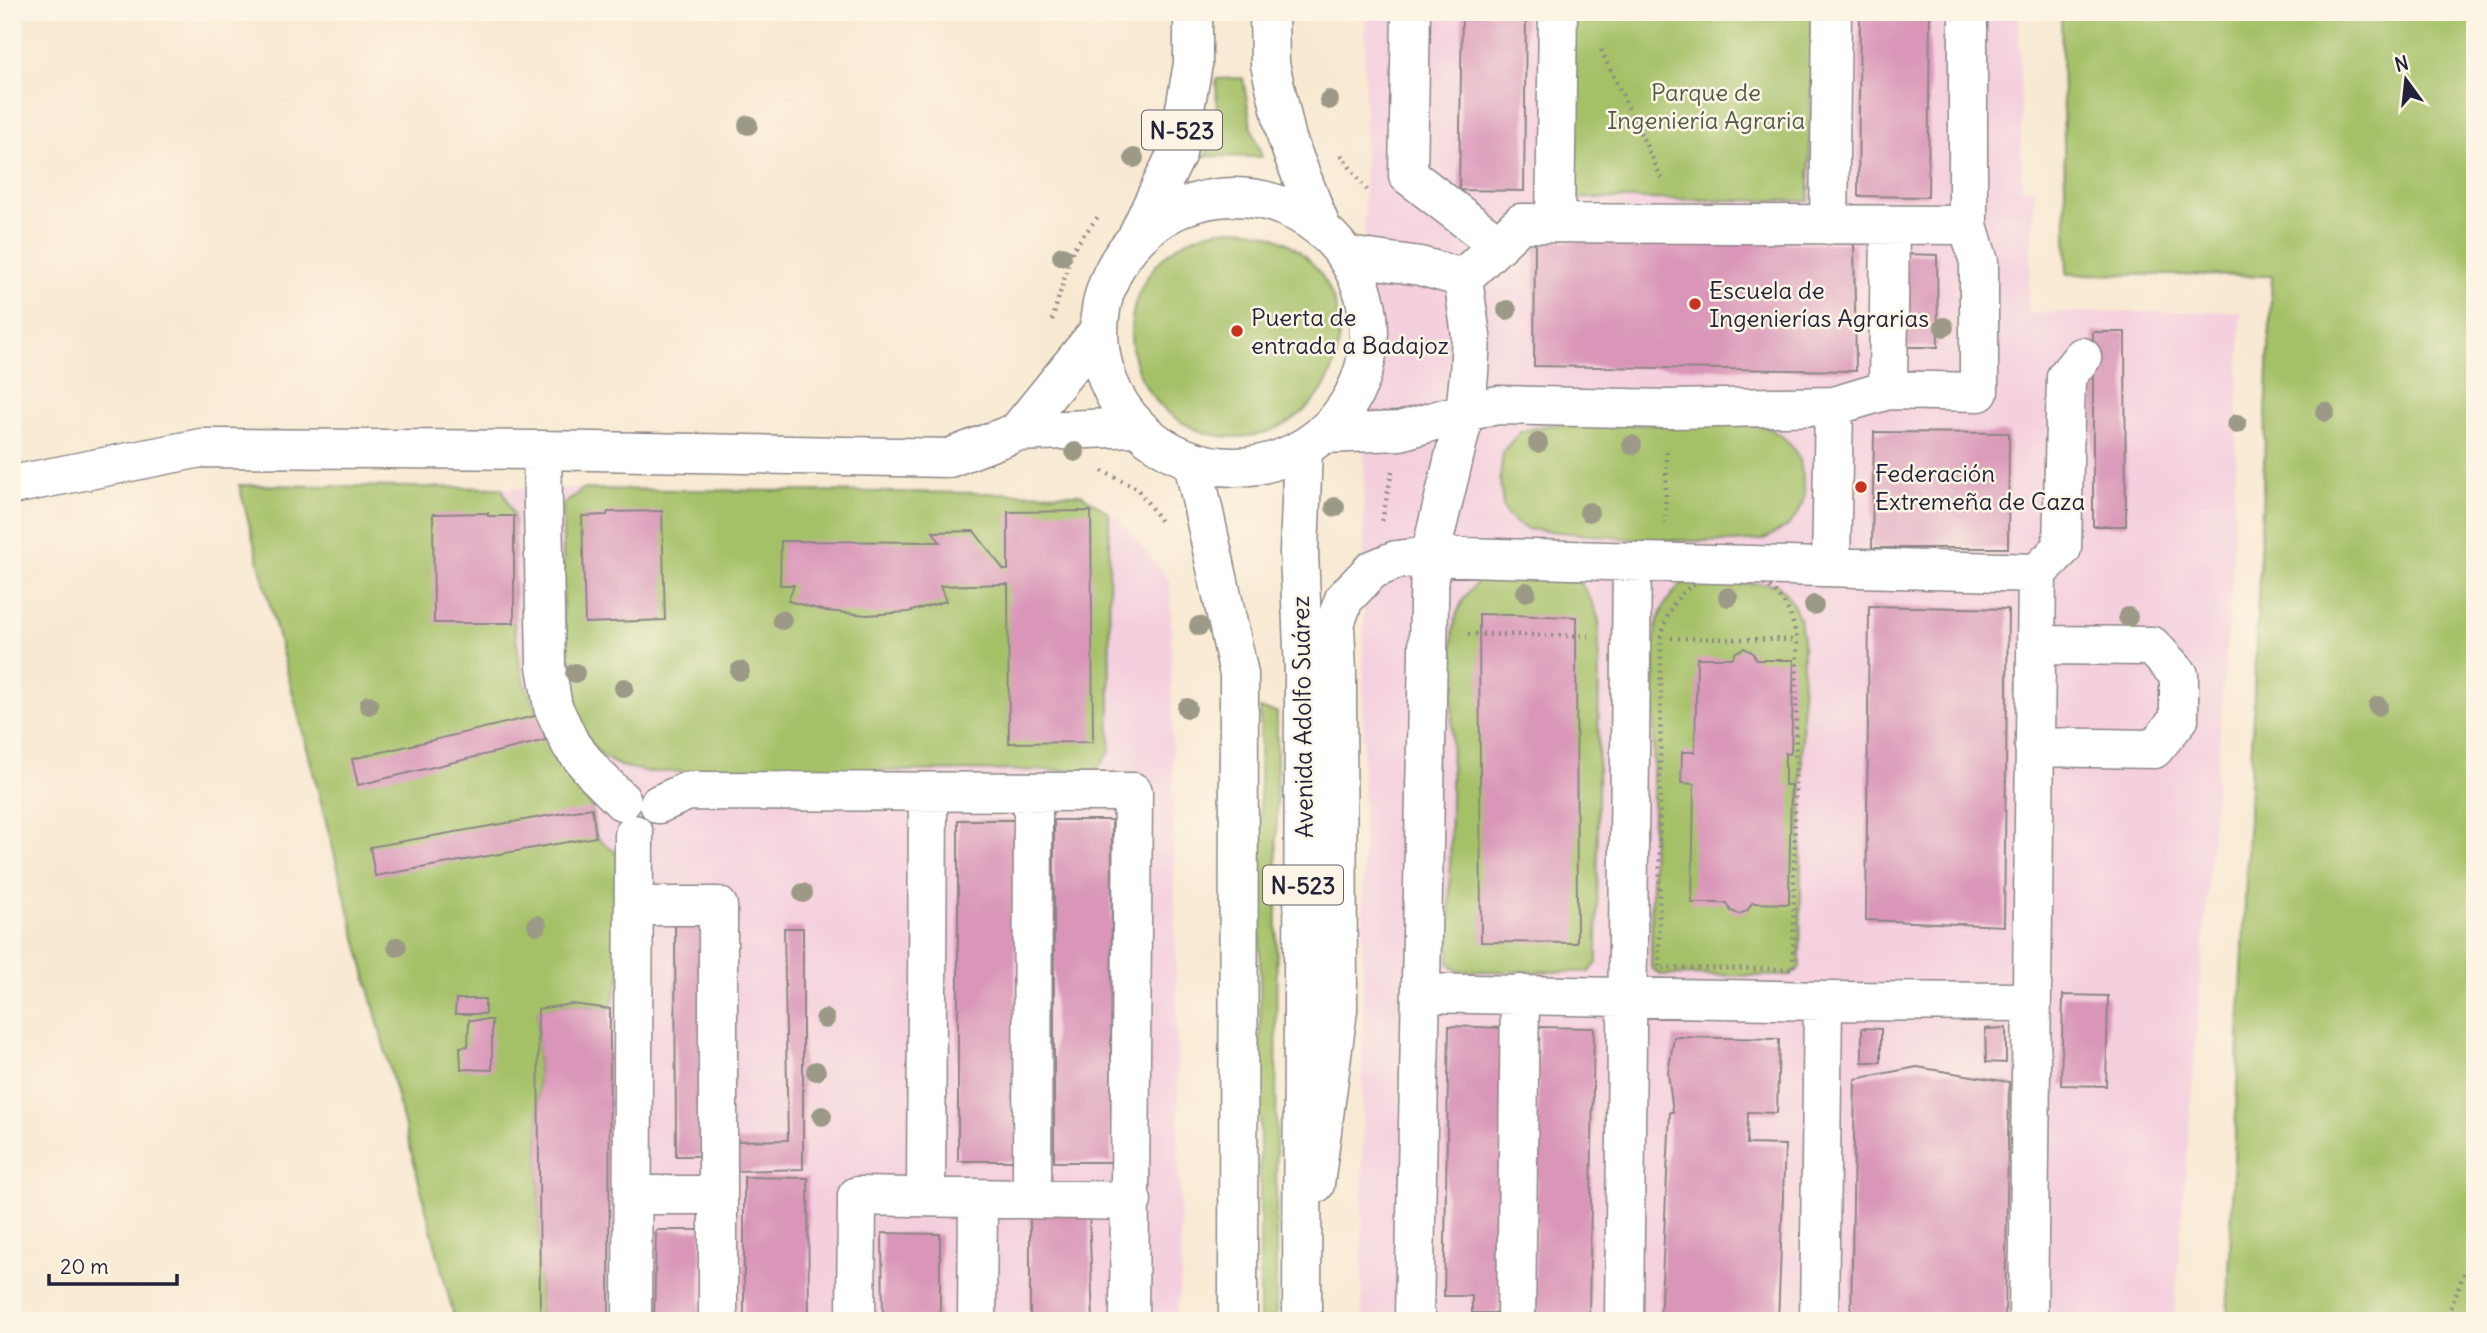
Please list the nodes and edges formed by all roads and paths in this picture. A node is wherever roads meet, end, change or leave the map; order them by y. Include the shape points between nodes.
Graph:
1 (1193, 12) edge
2 (1269, 12) edge
3 (1410, 12) edge
4 (1558, 12) edge
5 (1832, 12) edge
6 (1968, 12) edge
7 (1601, 50) dead end
8 (1104, 209) dead end
9 (1555, 223) junction
10 (1664, 223) junction
11 (1829, 225) junction
12 (1890, 225) junction
13 (1968, 225) junction
14 (1321, 227) junction
15 (1136, 239) junction
16 (1499, 245) junction
17 (1348, 256) junction
18 (1463, 278) junction
19 (1051, 323) dead end
20 (1098, 332) junction
21 (2082, 357) dead end
22 (1888, 390) junction
23 (1834, 406) junction
24 (1669, 409) junction
25 (1465, 412) junction
26 (1136, 427) junction
27 (1017, 432) junction
28 (1314, 442) junction
29 (542, 450) junction
30 (1193, 462) junction
31 (1099, 470) dead end
32 (12, 485) edge
33 (1165, 527) dead end
34 (1430, 556) junction
35 (1648, 562) junction
36 (1831, 567) junction
37 (2037, 573) junction
38 (1429, 632) junction
39 (1631, 637) junction
40 (2036, 645) junction
41 (2034, 747) junction
42 (928, 792) junction
43 (1033, 792) junction
44 (638, 813) junction
45 (634, 906) junction
46 (1793, 969) dead end
47 (1422, 993) junction
48 (1520, 995) junction
49 (1627, 996) junction
50 (1823, 1001) junction
51 (2031, 1002) junction
52 (633, 1195) junction
53 (718, 1195) junction
54 (926, 1197) junction
55 (978, 1198) junction
56 (1032, 1199) junction
57 (1132, 1200) junction
58 (2475, 1244) edge
59 (1301, 1305) edge
60 (632, 1321) edge
61 (718, 1321) edge
62 (856, 1321) edge
63 (977, 1321) edge
64 (1129, 1321) edge
65 (1238, 1321) edge
66 (1419, 1321) edge
67 (1516, 1321) edge
68 (1624, 1321) edge
69 (1819, 1321) edge
70 (2028, 1321) edge
71 (2446, 1321) edge

1 - 15 main road, N-523 via 1194,64 1177,153
2 - 14 main road via 1270,64 1287,139
3 - 16 main road via 1408,175
4 - 9 main road
5 - 11 main road
6 - 13 main road
7 - 10 path via 1666,186
8 - 19 path via 1073,249
9 - 10 main road
9 - 16 main road via 1521,223
10 - 11 main road
11 - 12 main road
12 - 13 main road
12 - 22 main road
13 - 22 main road via 1979,262 1979,392
14 - 15 main road via 1286,206 1247,197 1206,199 1168,214
14 - 17 main road
15 - 20 main road via 1115,266 1102,298
16 - 18 main road
17 - 18 main road via 1420,266
17 - 28 main road via 1365,291 1371,329 1366,368 1350,404
18 - 25 main road via 1471,336
20 - 26 main road via 1102,367 1115,399
20 - 27 main road
21 - 37 main road via 2066,377 2062,548
22 - 23 main road
23 - 24 main road
23 - 36 main road
24 - 25 main road via 1498,405
24 - 35 path
25 - 28 main road via 1400,431
25 - 34 main road
26 - 27 main road
26 - 30 main road via 1163,448
27 - 29 main road via 949,458
28 - 30 main road via 1268,464 1231,468
28 - 59 main road, Avenida Adolfo Suárez / N-523 via 1299,552 1304,673
29 - 32 main road via 201,448
29 - 44 main road via 546,666 553,707 571,745
30 - 65 main road, N-523 via 1239,674
31 - 33 path via 1137,488
34 - 35 main road
34 - 38 main road
34 - 59 main road via 1396,560 1372,570 1344,599 1335,624 1338,1010
35 - 36 main road
35 - 39 main road
36 - 37 main road
37 - 40 main road
38 - 39 path
38 - 47 main road
39 - 46 path via 1797,640
39 - 49 main road
40 - 41 main road
40 - 41 main road via 2152,646 2179,675 2179,719 2154,749
41 - 51 main road
42 - 43 main road
42 - 44 main road via 688,791
42 - 54 main road
43 - 56 main road
43 - 57 main road via 1133,792
44 - 45 main road
45 - 52 main road
45 - 53 main road via 718,906
47 - 48 main road
47 - 66 main road via 1414,1315
48 - 49 main road
48 - 67 main road
49 - 50 main road
49 - 68 main road
50 - 51 main road
50 - 69 main road
51 - 70 main road
52 - 53 main road
52 - 60 main road
53 - 61 main road
54 - 55 main road
54 - 62 main road via 858,1196
55 - 56 main road
55 - 63 main road
56 - 57 main road
57 - 64 main road
58 - 71 path

